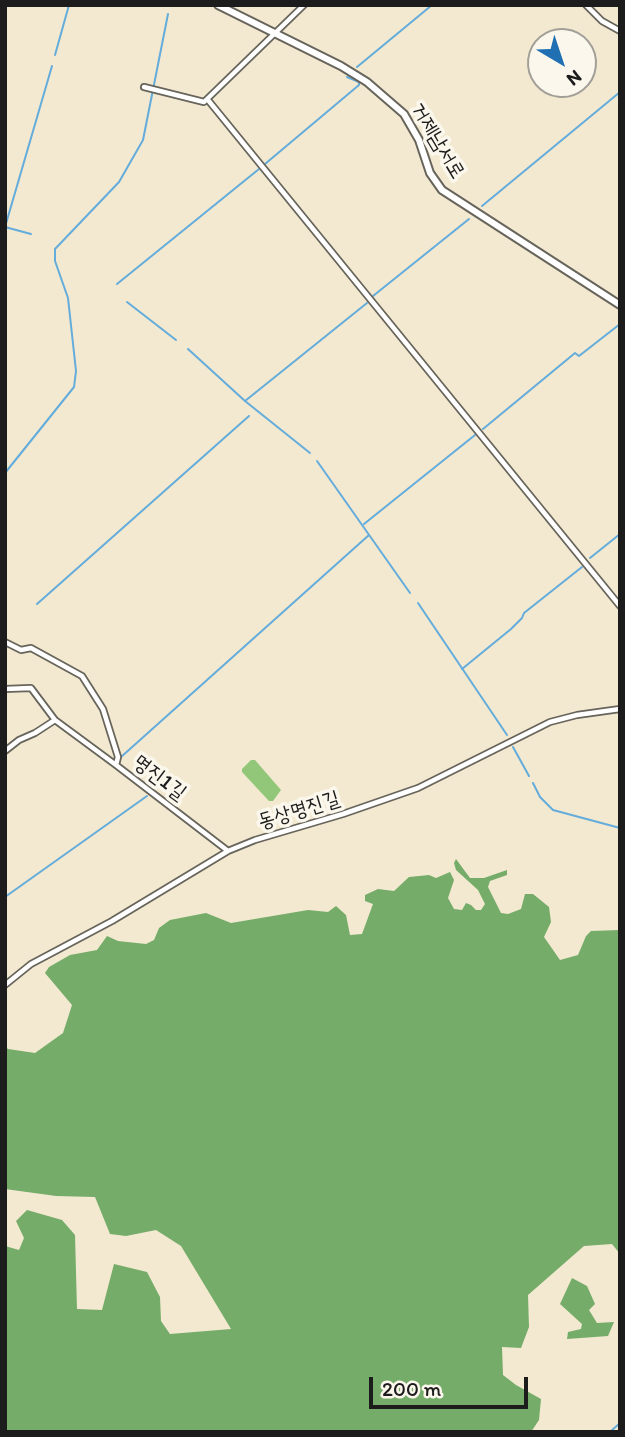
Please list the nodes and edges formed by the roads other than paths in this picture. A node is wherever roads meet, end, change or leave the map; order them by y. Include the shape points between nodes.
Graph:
1 (219, 5) edge
2 (304, 5) edge
3 (586, 5) edge
4 (620, 31) edge
5 (276, 34) junction
6 (144, 87) dead end
7 (208, 100) junction
8 (620, 306) edge
9 (620, 606) edge
10 (5, 642) edge
11 (5, 689) edge
12 (620, 709) edge
13 (55, 720) junction
14 (5, 751) edge
15 (116, 765) junction
16 (228, 851) junction
17 (5, 985) edge

1 - 5 main road, 거제남서로
2 - 5 street
3 - 4 street
5 - 7 street
5 - 8 main road, 거제남서로 via 358,76 392,102 419,140 430,173 442,190
6 - 7 street
7 - 9 street
10 - 15 street, 명진1길 via 21,650 31,648 82,677 103,709 118,757
11 - 13 street via 31,688
12 - 16 street, 동상명진길 via 550,722 418,788
13 - 14 street
13 - 15 street
15 - 16 street, 명진1길
16 - 17 street, 동상명진길 via 31,964

